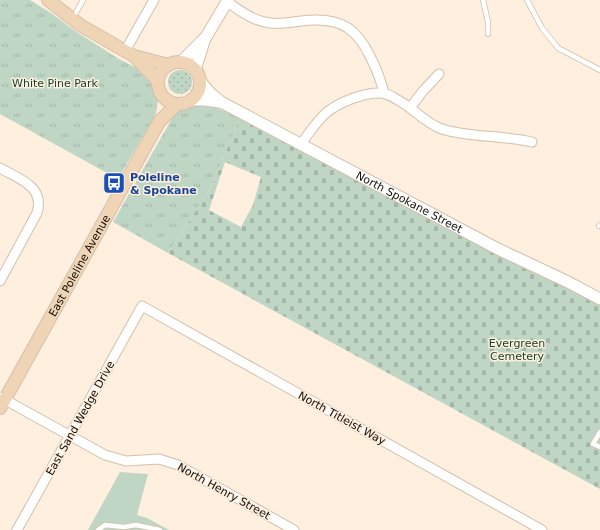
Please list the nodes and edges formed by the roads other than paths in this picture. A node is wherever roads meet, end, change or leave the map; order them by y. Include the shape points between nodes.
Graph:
1 (48, 0) edge
2 (83, 0) edge
3 (154, 0) edge
4 (483, 0) edge
5 (527, 0) edge
6 (228, 1) edge
7 (73, 19) junction
8 (488, 34) dead end
9 (206, 37) junction
10 (130, 53) junction
11 (181, 62) junction
12 (168, 65) junction
13 (600, 70) edge
14 (440, 74) dead end
15 (198, 76) junction
16 (159, 86) junction
17 (384, 93) junction
18 (190, 100) junction
19 (221, 102) junction
20 (177, 104) junction
21 (410, 108) junction
22 (159, 122) junction
23 (532, 142) dead end
24 (301, 144) junction
25 (0, 168) edge
26 (0, 281) edge
27 (600, 299) edge
28 (142, 306) joint
29 (2, 402) edge
30 (600, 432) edge
31 (69, 436) junction
32 (600, 448) edge
33 (17, 530) edge
34 (98, 530) edge
35 (160, 530) edge
36 (294, 530) edge
37 (542, 530) edge

1 - 7 main road
2 - 7 lane
3 - 10 street
4 - 8 lane
5 - 13 lane via 542,28 558,48
6 - 9 street
6 - 17 street via 247,16 265,22 327,20 347,27 364,42
7 - 10 main road
9 - 11 street
9 - 15 street
10 - 12 main road
10 - 16 main road
11 - 12 main road
11 - 15 main road via 186,63
12 - 16 main road via 161,72
14 - 21 street
15 - 18 main road via 198,92
15 - 19 street, North Spokane Street via 210,93
16 - 20 main road via 164,98
16 - 22 main road, East Poleline Avenue
17 - 21 street
17 - 24 street via 356,97 335,107 321,118
18 - 19 street, North Spokane Street
18 - 20 main road
19 - 24 street, North Spokane Street
20 - 22 main road, East Poleline Avenue
21 - 23 street via 429,123 443,129 469,135
22 - 29 main road, East Poleline Avenue
24 - 27 street, North Spokane Street via 498,249
25 - 26 street via 29,184 38,198 39,206
28 - 31 street, East Sand Wedge Drive
28 - 37 street, North Titleist Way
29 - 31 street, North Henry Street
30 - 32 lane via 593,444
31 - 33 street, East Sand Wedge Drive
31 - 36 street, North Henry Street via 114,458 126,461 159,459 178,465
34 - 35 lane via 104,526 136,525

